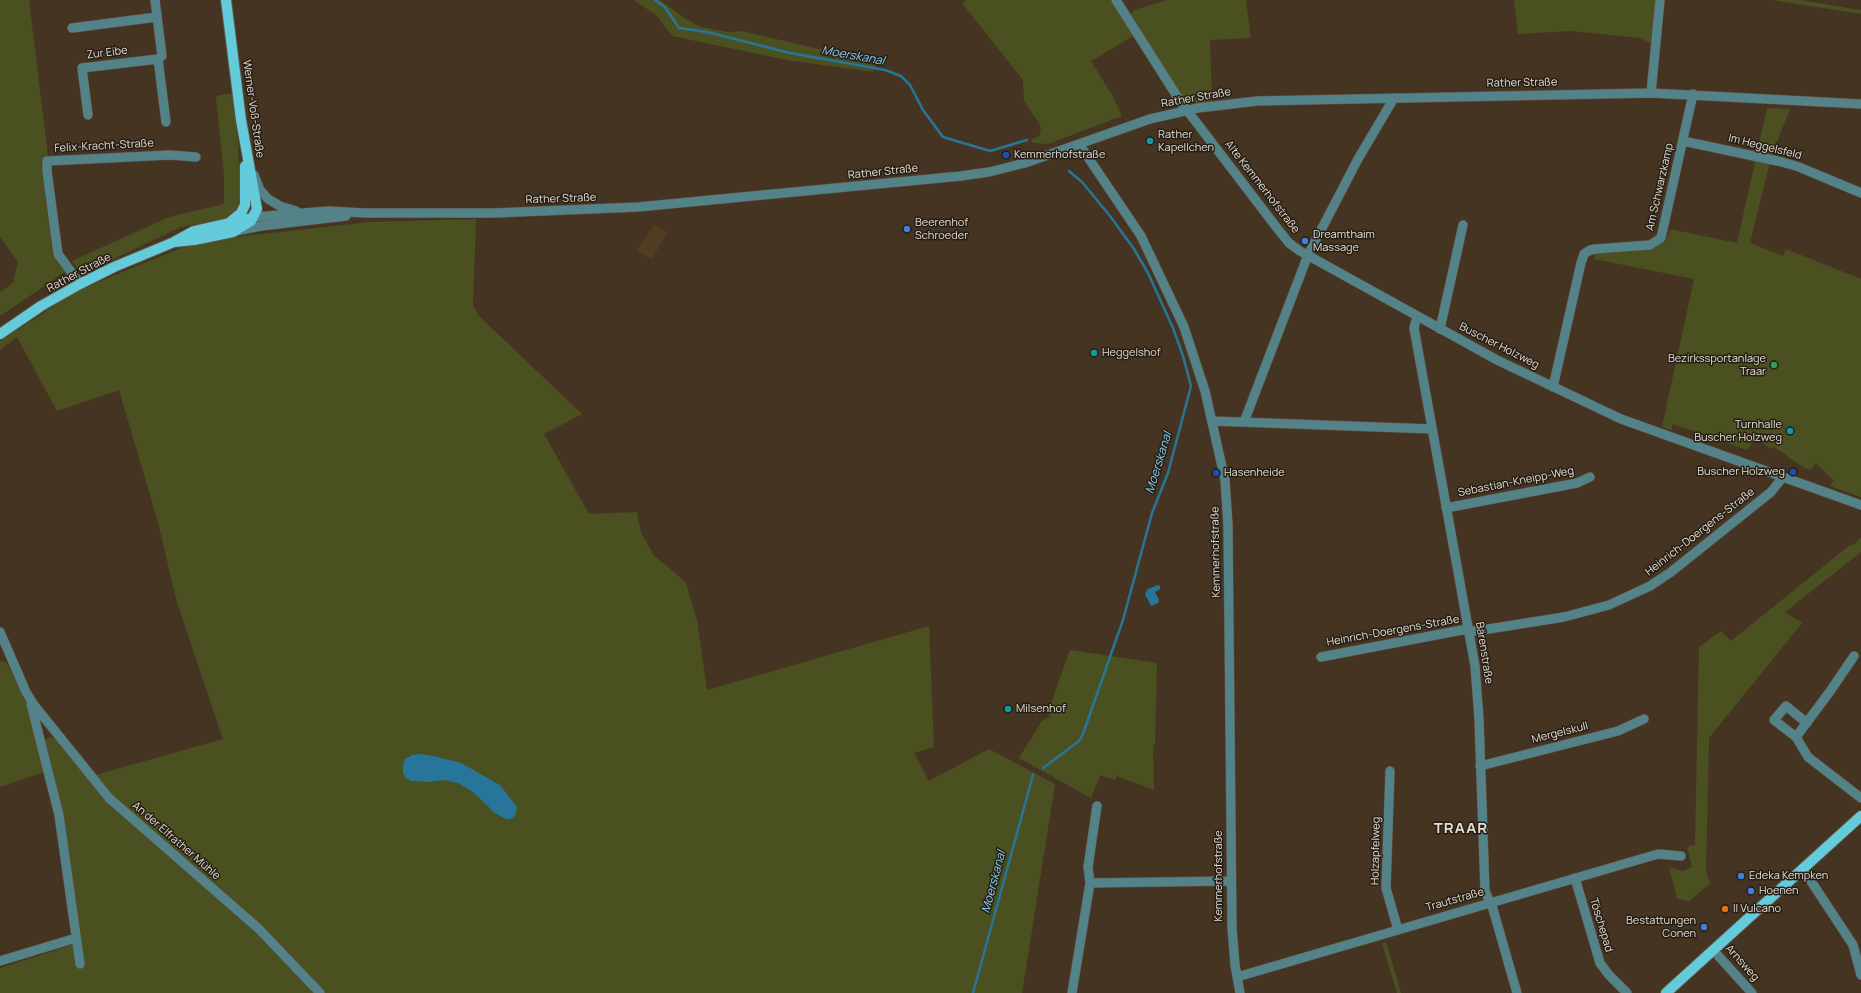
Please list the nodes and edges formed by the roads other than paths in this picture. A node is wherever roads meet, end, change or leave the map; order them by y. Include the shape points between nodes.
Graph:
1 (155, 0) edge
2 (226, 0) edge
3 (1116, 0) edge
4 (1660, 0) edge
5 (157, 17) junction
6 (72, 28) dead end
7 (158, 59) junction
8 (1651, 93) junction
9 (1693, 94) junction
10 (1394, 98) junction
11 (1861, 104) edge
12 (1186, 110) junction
13 (88, 115) dead end
14 (166, 122) dead end
15 (1683, 141) junction
16 (1079, 144) junction
17 (246, 154) junction
18 (196, 157) dead end
19 (1861, 193) edge
20 (245, 205) junction
21 (305, 212) junction
22 (364, 213) junction
23 (252, 219) junction
24 (261, 226) junction
25 (1463, 226) dead end
26 (230, 228) junction
27 (1308, 255) junction
28 (80, 284) junction
29 (1417, 317) junction
30 (1440, 329) junction
31 (0, 334) edge
32 (1553, 387) junction
33 (1212, 421) junction
34 (1244, 422) junction
35 (1432, 429) junction
36 (1783, 477) junction
37 (1590, 478) dead end
38 (1861, 505) edge
39 (1446, 508) junction
40 (1469, 631) junction
41 (0, 632) edge
42 (1321, 656) dead end
43 (1854, 656) dead end
44 (29, 697) junction
45 (1644, 719) dead end
46 (1807, 723) junction
47 (1796, 737) junction
48 (1480, 766) junction
49 (1390, 772) dead end
50 (1861, 798) edge
51 (1097, 806) dead end
52 (1861, 816) edge
53 (1681, 856) dead end
54 (1803, 869) junction
55 (1575, 878) junction
56 (1231, 881) junction
57 (1090, 883) junction
58 (1489, 903) junction
59 (1398, 930) junction
60 (76, 938) junction
61 (1713, 950) junction
62 (0, 961) edge
63 (80, 964) dead end
64 (1861, 975) edge
65 (1237, 977) junction
66 (320, 993) edge
67 (1072, 993) edge
68 (1240, 993) edge
69 (1517, 993) edge
70 (1627, 993) edge
71 (1666, 993) edge
72 (1752, 993) edge

1 - 5 street
2 - 17 main road, Werner-Voß-Straße
3 - 12 street, Alte Kemmerhofstraße
4 - 8 street
5 - 6 street
5 - 7 street via 162,56
7 - 13 street, Zur Eibe via 82,68
7 - 14 street
8 - 9 street, Rather Straße
8 - 10 street, Rather Straße
9 - 11 street, Rather Straße
9 - 15 street, Am Schwarzkamp
10 - 12 street, Rather Straße via 1257,101
10 - 27 street via 1358,159
12 - 16 street, Rather Straße via 1133,124
12 - 27 street, Alte Kemmerhofstraße via 1285,238
15 - 19 street, Im Heggelsfeld via 1782,162
15 - 32 street, Am Schwarzkamp via 1664,228 1658,241 1644,246 1595,249 1584,254
16 - 22 street, Rather Straße via 1025,163 989,172 867,186 638,207 495,213
16 - 33 street, Kemmerhofstraße via 1141,236 1158,270 1184,327 1206,391
17 - 20 main road
17 - 21 street, Rather Straße via 256,182 264,195 280,206
17 - 23 main road, Werner-Voß-Straße via 257,203
18 - 28 street, Felix-Kracht-Straße via 170,155 47,161 58,254
20 - 23 main road via 245,213
20 - 26 main road
21 - 22 street, Rather Straße
21 - 23 street, Rather Straße
22 - 24 street, Rather Straße
23 - 24 street
23 - 26 main road, Rather Straße
24 - 26 street, Rather Straße
25 - 30 street
26 - 28 main road, Rather Straße via 194,231
27 - 29 street, Buscher Holzweg
27 - 34 street
28 - 31 main road, Rather Straße via 41,306
29 - 30 street, Buscher Holzweg
29 - 35 street, Bärenstraße via 1414,328
30 - 32 street, Buscher Holzweg
32 - 36 street, Buscher Holzweg via 1633,424
33 - 34 street
33 - 56 street, Kemmerhofstraße via 1228,505
34 - 35 street
35 - 39 street, Bärenstraße
36 - 38 street, Buscher Holzweg
36 - 40 street, Heinrich-Doergens-Straße via 1771,492 1671,572 1631,596 1602,608 1564,617
37 - 39 street, Sebastian-Kneipp-Weg via 1577,484
39 - 40 street, Bärenstraße
40 - 42 street, Heinrich-Doergens-Straße via 1462,630
40 - 48 street, Bärenstraße via 1477,687
41 - 44 street, An der Elfrather Mühle
43 - 46 street
44 - 60 street, An der Elfrather Mühle via 59,815
44 - 66 street, An der Elfrather Mühle via 117,806 259,929
45 - 48 street, Mergelskull via 1618,731
46 - 47 street
46 - 47 street via 1786,706 1774,720
47 - 50 street via 1808,757
48 - 58 street, Bärenstraße via 1485,891
49 - 59 street, Holzapfelweg via 1386,888
51 - 57 street via 1088,867
52 - 54 main road
53 - 55 street, Trautstraße via 1658,854
54 - 61 main road
54 - 64 street via 1853,945
55 - 58 street, Trautstraße
55 - 70 street, Töschepad via 1600,963
56 - 57 street
56 - 65 street, Kemmerhofstraße
57 - 67 street
58 - 59 street, Trautstraße
58 - 69 street, Bärenstraße via 1493,909
59 - 65 street, Trautstraße
60 - 62 street
60 - 63 street, An der Elfrather Mühle
61 - 71 main road
61 - 72 street, Arnsweg
65 - 68 street, Kemmerhofstraße

